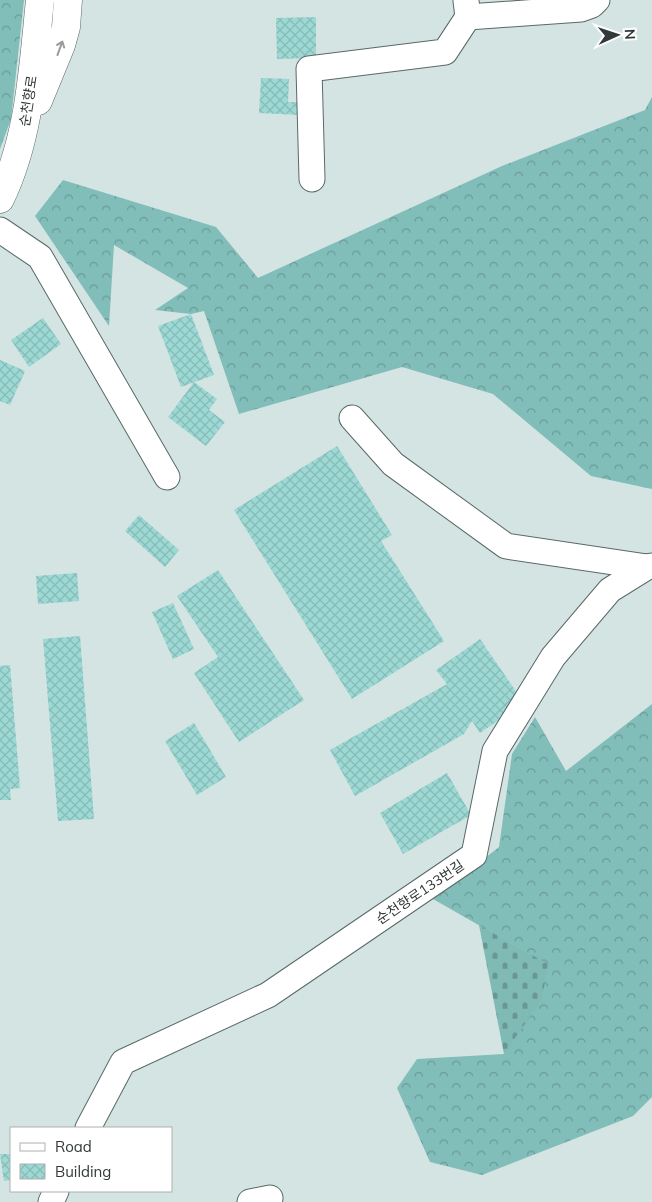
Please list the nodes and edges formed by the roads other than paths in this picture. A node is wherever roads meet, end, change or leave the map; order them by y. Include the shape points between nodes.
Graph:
1 (40, 0) edge
2 (68, 0) edge
3 (597, 0) edge
4 (467, 9) edge
5 (21, 142) junction
6 (312, 179) dead end
7 (0, 199) edge
8 (0, 230) edge
9 (352, 418) dead end
10 (167, 477) dead end
11 (650, 567) edge
12 (89, 1127) edge

1 - 5 main road, 순천향로 via 30,96
5 -> 2 main road via 62,45
3 - 4 street via 581,9
4 - 6 street via 444,52 309,69
5 - 7 main road, 순천향로
8 - 10 street via 40,257
9 - 11 street via 392,464 506,546
11 - 12 street, 순천향로133번길 via 610,590 553,657 495,751 474,854 268,995 123,1062

